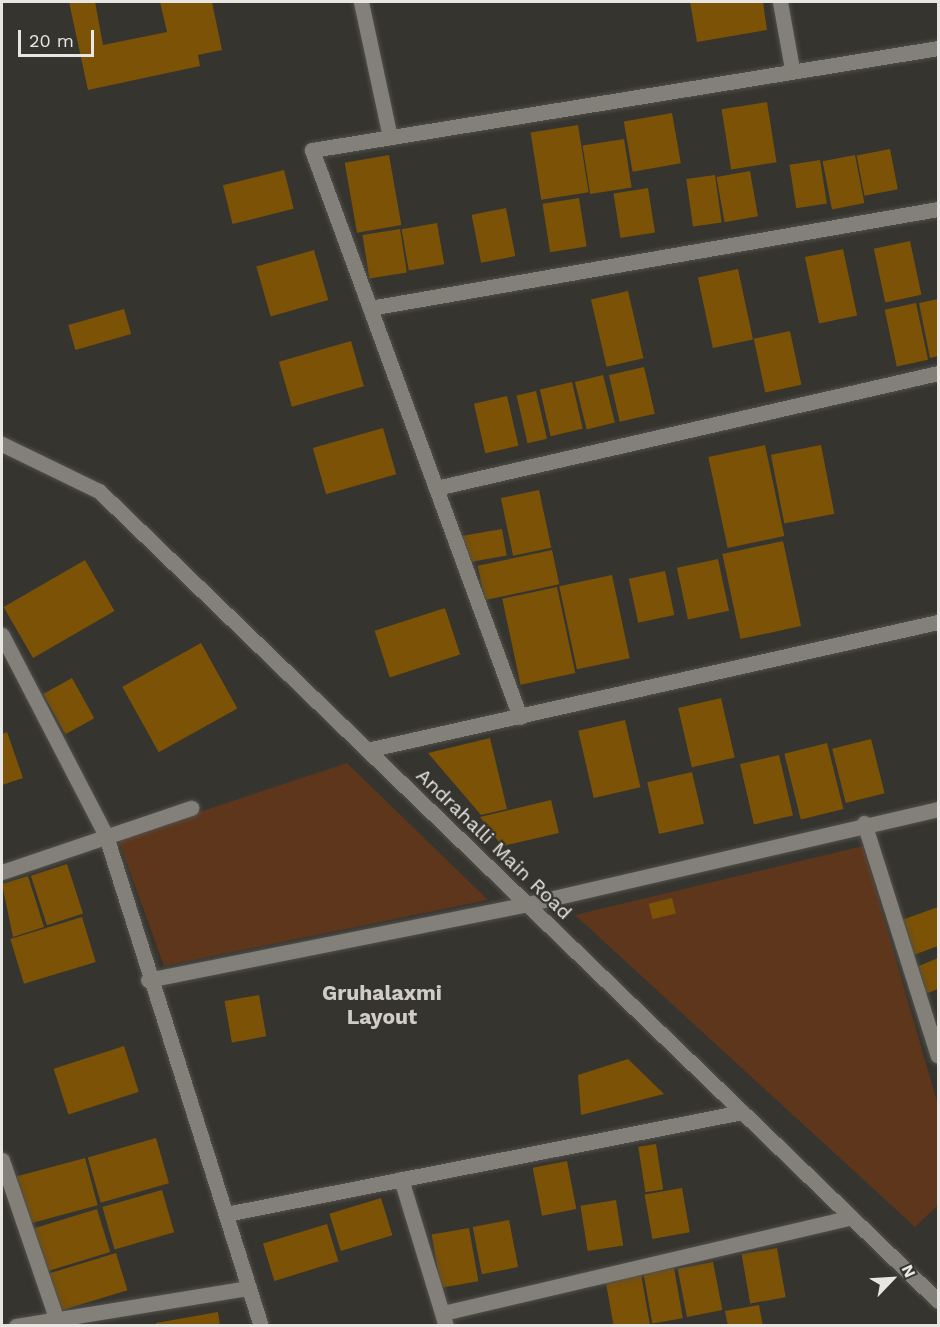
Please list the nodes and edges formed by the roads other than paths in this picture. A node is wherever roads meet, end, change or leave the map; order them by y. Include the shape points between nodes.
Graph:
1 (361, 2) edge
2 (780, 2) edge
3 (939, 48) edge
4 (792, 69) junction
5 (390, 137) junction
6 (939, 209) edge
7 (370, 308) junction
8 (939, 373) edge
9 (2, 444) edge
10 (436, 488) junction
11 (939, 622) edge
12 (2, 635) edge
13 (520, 717) junction
14 (367, 750) junction
15 (191, 808) dead end
16 (939, 809) edge
17 (864, 823) junction
18 (106, 837) junction
19 (2, 872) edge
20 (527, 904) junction
21 (148, 980) junction
22 (939, 1056) edge
23 (742, 1112) junction
24 (2, 1160) edge
25 (401, 1179) junction
26 (5, 1180) edge
27 (225, 1214) junction
28 (851, 1217) junction
29 (249, 1288) junction
30 (939, 1301) edge
31 (56, 1318) junction
32 (445, 1319) edge
33 (16, 1326) edge
34 (261, 1326) edge

1 - 5 street
2 - 4 street
3 - 4 street
4 - 5 street
5 - 7 street via 312,150
6 - 7 street
7 - 10 street
8 - 10 street
9 - 14 street, Andrahalli Main Road via 99,491
10 - 13 street
11 - 13 street
12 - 18 street
13 - 14 street
14 - 20 street, Andrahalli Main Road
15 - 18 street
16 - 17 street
17 - 20 street
17 - 22 street
18 - 19 street
18 - 21 street
20 - 21 street
20 - 23 street, Andrahalli Main Road
21 - 27 street
23 - 25 street
23 - 28 street, Andrahalli Main Road
24 - 26 street
25 - 27 street
25 - 32 street
26 - 31 street
27 - 29 street
28 - 30 street, Andrahalli Main Road
28 - 32 street
29 - 31 street
29 - 34 street
31 - 33 street

